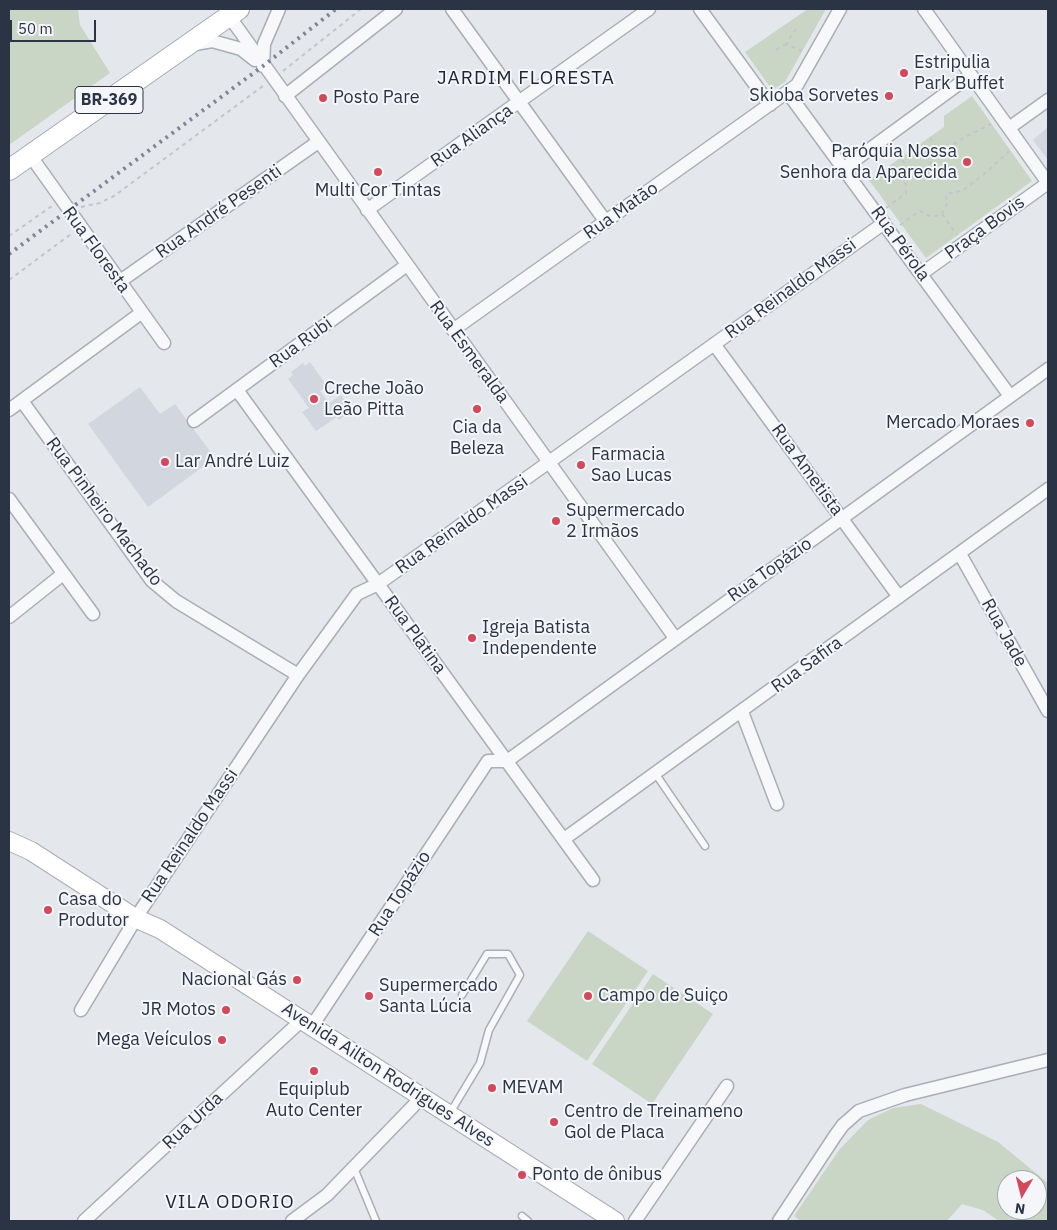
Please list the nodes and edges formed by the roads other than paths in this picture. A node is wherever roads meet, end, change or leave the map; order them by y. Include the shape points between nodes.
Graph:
1 (279, 9) edge
2 (396, 9) edge
3 (452, 9) edge
4 (649, 9) edge
5 (700, 9) edge
6 (840, 9) edge
7 (924, 9) edge
8 (234, 12) edge
9 (188, 44) junction
10 (264, 66) junction
11 (971, 75) junction
12 (788, 93) junction
13 (286, 96) junction
14 (1048, 100) edge
15 (520, 102) junction
16 (770, 105) junction
17 (1009, 128) junction
18 (318, 142) junction
19 (30, 156) junction
20 (844, 168) junction
21 (9, 170) edge
22 (1048, 183) edge
23 (367, 210) junction
24 (606, 222) junction
25 (884, 223) junction
26 (407, 265) junction
27 (921, 274) junction
28 (119, 282) junction
29 (141, 313) junction
30 (453, 330) junction
31 (164, 343) dead end
32 (714, 344) junction
33 (1048, 369) edge
34 (237, 390) junction
35 (1010, 396) junction
36 (13, 405) edge
37 (194, 421) dead end
38 (550, 462) junction
39 (1048, 489) edge
40 (9, 499) edge
41 (842, 519) junction
42 (960, 554) junction
43 (63, 574) junction
44 (378, 584) junction
45 (900, 597) junction
46 (93, 614) dead end
47 (9, 617) edge
48 (675, 638) junction
49 (298, 675) junction
50 (1048, 711) edge
51 (742, 712) junction
52 (497, 748) junction
53 (488, 761) junction
54 (507, 761) junction
55 (655, 773) junction
56 (777, 804) dead end
57 (9, 830) edge
58 (564, 839) junction
59 (9, 841) edge
60 (705, 846) dead end
61 (593, 880) dead end
62 (138, 914) junction
63 (462, 995) dead end
64 (81, 1010) dead end
65 (307, 1023) junction
66 (1048, 1060) edge
67 (727, 1086) dead end
68 (422, 1097) junction
69 (450, 1114) junction
70 (354, 1168) junction
71 (522, 1216) dead end
72 (84, 1221) edge
73 (292, 1221) edge
74 (376, 1221) edge
75 (528, 1221) edge
76 (615, 1221) edge
77 (635, 1221) edge
78 (779, 1221) edge

1 - 10 street via 264,44
2 - 13 street
3 - 15 street
4 - 15 street, Rua Aliança
5 - 16 street
6 - 12 street, Rua Matão via 798,85
7 - 11 street
8 - 9 main road, BR-369
8 - 10 street, Rua Esmeralda
9 - 10 street, Rua Esmeralda via 212,41 241,49
9 - 19 main road, BR-369
10 - 13 street, Rua Esmeralda
11 - 17 street
11 - 20 street
12 - 16 street, Rua Matão
12 - 20 street, Rua Pérola
13 - 18 street, Rua Esmeralda
14 - 17 street
15 - 23 street, Rua Aliança
15 - 24 street
16 - 24 street, Rua Matão
17 - 22 street
18 - 23 street, Rua Esmeralda
18 - 28 street, Rua André Pesenti
19 - 21 main road, BR-369
19 - 28 street, Rua Floresta
20 - 25 street, Rua Pérola
22 - 27 street, Praça Bovis
23 - 26 street, Rua Esmeralda
24 - 30 street, Rua Matão
25 - 27 street, Rua Pérola
25 - 32 street, Rua Reinaldo Massi
26 - 30 street, Rua Esmeralda
26 - 34 street, Rua Rubi
27 - 35 street, Rua Pérola
28 - 29 street, Rua Floresta
29 - 31 street, Rua Floresta
29 - 36 street
30 - 38 street, Rua Esmeralda
32 - 38 street, Rua Reinaldo Massi
32 - 41 street, Rua Ametista
33 - 35 street, Rua Topázio
34 - 37 street, Rua Rubi
34 - 44 street, Rua Platina
35 - 41 street, Rua Topázio
36 - 49 street, Rua Pinheiro Machado via 152,581 176,601
38 - 44 street, Rua Reinaldo Massi
38 - 48 street, Rua Esmeralda
39 - 42 street, Rua Safira
40 - 43 street
41 - 45 street, Rua Ametista
41 - 48 street, Rua Topázio
42 - 45 street, Rua Safira
42 - 50 street, Rua Jade
43 - 46 street
43 - 47 street
44 - 49 street, Rua Reinaldo Massi via 357,594
44 - 52 street, Rua Platina
45 - 51 street, Rua Safira
48 - 54 street, Rua Topázio
49 - 62 street, Rua Reinaldo Massi
51 - 55 street, Rua Safira
51 - 56 street
52 - 53 street, Rua Topázio
52 - 54 street, Rua Platina
53 - 54 street
53 - 65 street, Rua Topázio
54 - 58 street, Rua Platina
55 - 58 street, Rua Safira
55 - 60 lane
57 - 62 main road, Avenida Ailton Rodrigues Alves via 38,843
58 - 61 street, Rua Platina
59 - 62 main road, Avenida Ailton Rodrigues Alves
62 - 64 street, Rua Reinaldo Massi
62 - 65 main road, Avenida Ailton Rodrigues Alves
63 - 69 lane via 487,954 508,954 520,975 489,1030 480,1063
65 - 68 main road, Avenida Ailton Rodrigues Alves
65 - 72 street, Rua Urda
66 - 78 street via 905,1095 859,1111 843,1125
67 - 77 street
68 - 69 main road, Avenida Ailton Rodrigues Alves
68 - 70 street
69 - 76 main road, Avenida Ailton Rodrigues Alves
70 - 73 street via 327,1195
70 - 74 lane
71 - 75 lane

